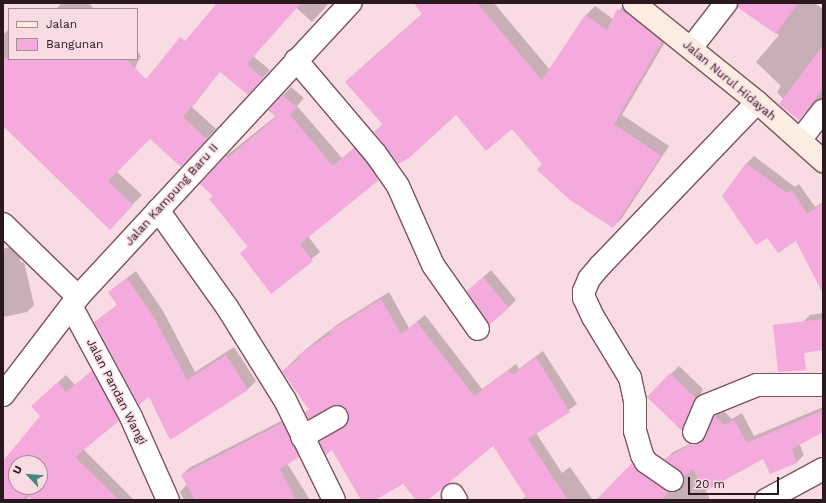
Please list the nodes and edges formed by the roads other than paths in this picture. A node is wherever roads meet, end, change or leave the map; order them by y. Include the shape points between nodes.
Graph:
1 (350, 3) edge
2 (634, 3) edge
3 (726, 3) edge
4 (691, 48) junction
5 (296, 60) junction
6 (757, 102) junction
7 (823, 111) edge
8 (800, 140) junction
9 (823, 161) edge
10 (158, 210) junction
11 (3, 224) edge
12 (75, 301) junction
13 (478, 329) dead end
14 (823, 385) edge
15 (3, 395) edge
16 (337, 417) dead end
17 (694, 432) dead end
18 (302, 437) junction
19 (823, 469) edge
20 (672, 480) dead end
21 (168, 500) edge
22 (334, 500) edge
23 (766, 500) edge

1 - 5 street, Jalan Kampung Baru II
2 - 4 street, Jalan Nurul Hidayah
3 - 4 street
4 - 6 street, Jalan Nurul Hidayah
5 - 10 street, Jalan Kampung Baru II
5 - 13 street via 375,153 398,186 434,265
6 - 8 street, Jalan Nurul Hidayah
6 - 20 street via 600,266 589,279 584,291 584,298 593,316 632,384 635,432 642,455 646,462
7 - 8 street
8 - 9 street, Jalan Nurul Hidayah
10 - 12 street, Jalan Kampung Baru II
10 - 18 street via 231,313 285,400
11 - 12 street, Jalan Pandan Wangi
12 - 15 street, Jalan Kampung Baru II
12 - 21 street, Jalan Pandan Wangi
14 - 17 street via 757,385 705,406
16 - 18 street
18 - 22 street
19 - 23 street

